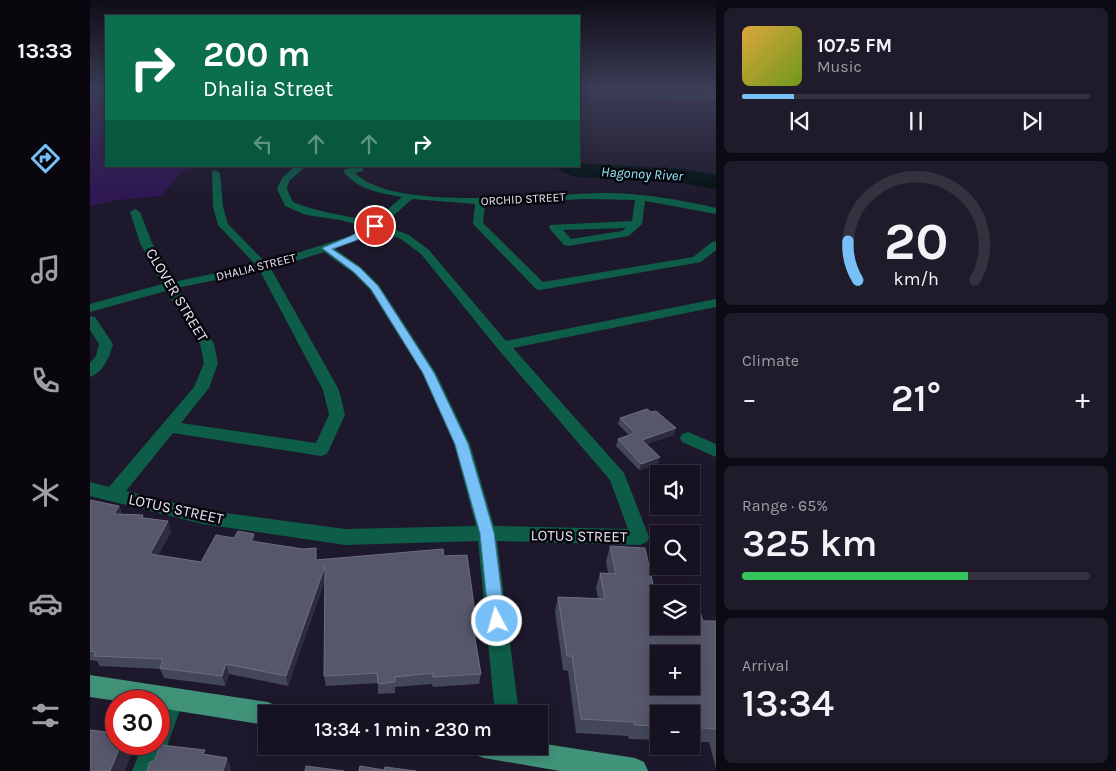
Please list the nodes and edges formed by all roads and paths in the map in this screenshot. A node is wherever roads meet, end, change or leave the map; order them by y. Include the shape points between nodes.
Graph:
1 (300, 167) edge
2 (360, 169) dead end
3 (215, 173) dead end
4 (409, 197) junction
5 (640, 198) junction
6 (480, 202) junction
7 (716, 211) edge
8 (135, 212) dead end
9 (637, 224) junction
10 (375, 226) junction
11 (716, 244) edge
12 (326, 248) junction
13 (264, 267) junction
14 (169, 286) junction
15 (716, 303) edge
16 (90, 308) edge
17 (90, 320) edge
18 (503, 346) junction
19 (90, 372) edge
20 (169, 427) junction
21 (688, 438) dead end
22 (716, 451) edge
23 (90, 490) edge
24 (113, 495) junction
25 (487, 533) junction
26 (90, 686) edge
27 (172, 699) junction
28 (170, 704) edge
29 (506, 705) edge
30 (258, 712) edge
31 (151, 755) edge
32 (548, 755) edge
33 (145, 771) edge
34 (635, 771) edge

1 - 10 street, LOTUS STREET via 285,180 282,189 289,204 310,213
2 - 4 street, ORCHID STREET via 348,171 358,181 374,189
3 - 13 street via 223,225
4 - 6 street, ORCHID STREET
4 - 10 street, DHALIA STREET
5 - 6 street, ORCHID STREET via 551,197
5 - 7 street, ORCHID STREET via 668,200
5 - 9 street
6 - 11 street via 478,223 540,286 697,260
8 - 14 street, CLOVER STREET via 146,243
9 - 9 street via 625,234 568,243 554,227
10 - 12 street, DHALIA STREET
10 - 18 street, LOTUS STREET via 405,237 425,252
12 - 13 street, DHALIA STREET
12 - 25 street via 357,270 375,288 429,373 462,444
13 - 14 street, DHALIA STREET
13 - 20 street via 331,390 337,415 321,450
14 - 16 street, DHALIA STREET
14 - 20 street, CLOVER STREET via 207,344 211,363 201,388
15 - 18 street
17 - 19 street via 106,344 103,357
18 - 25 street, LOTUS STREET via 618,477 640,537
20 - 24 street, CLOVER STREET
21 - 22 street
23 - 24 street, LOTUS STREET
24 - 25 street, LOTUS STREET via 203,517 345,537
25 - 29 street
26 - 27 main road
27 - 28 street
27 - 30 main road
31 - 33 street
32 - 34 main road

